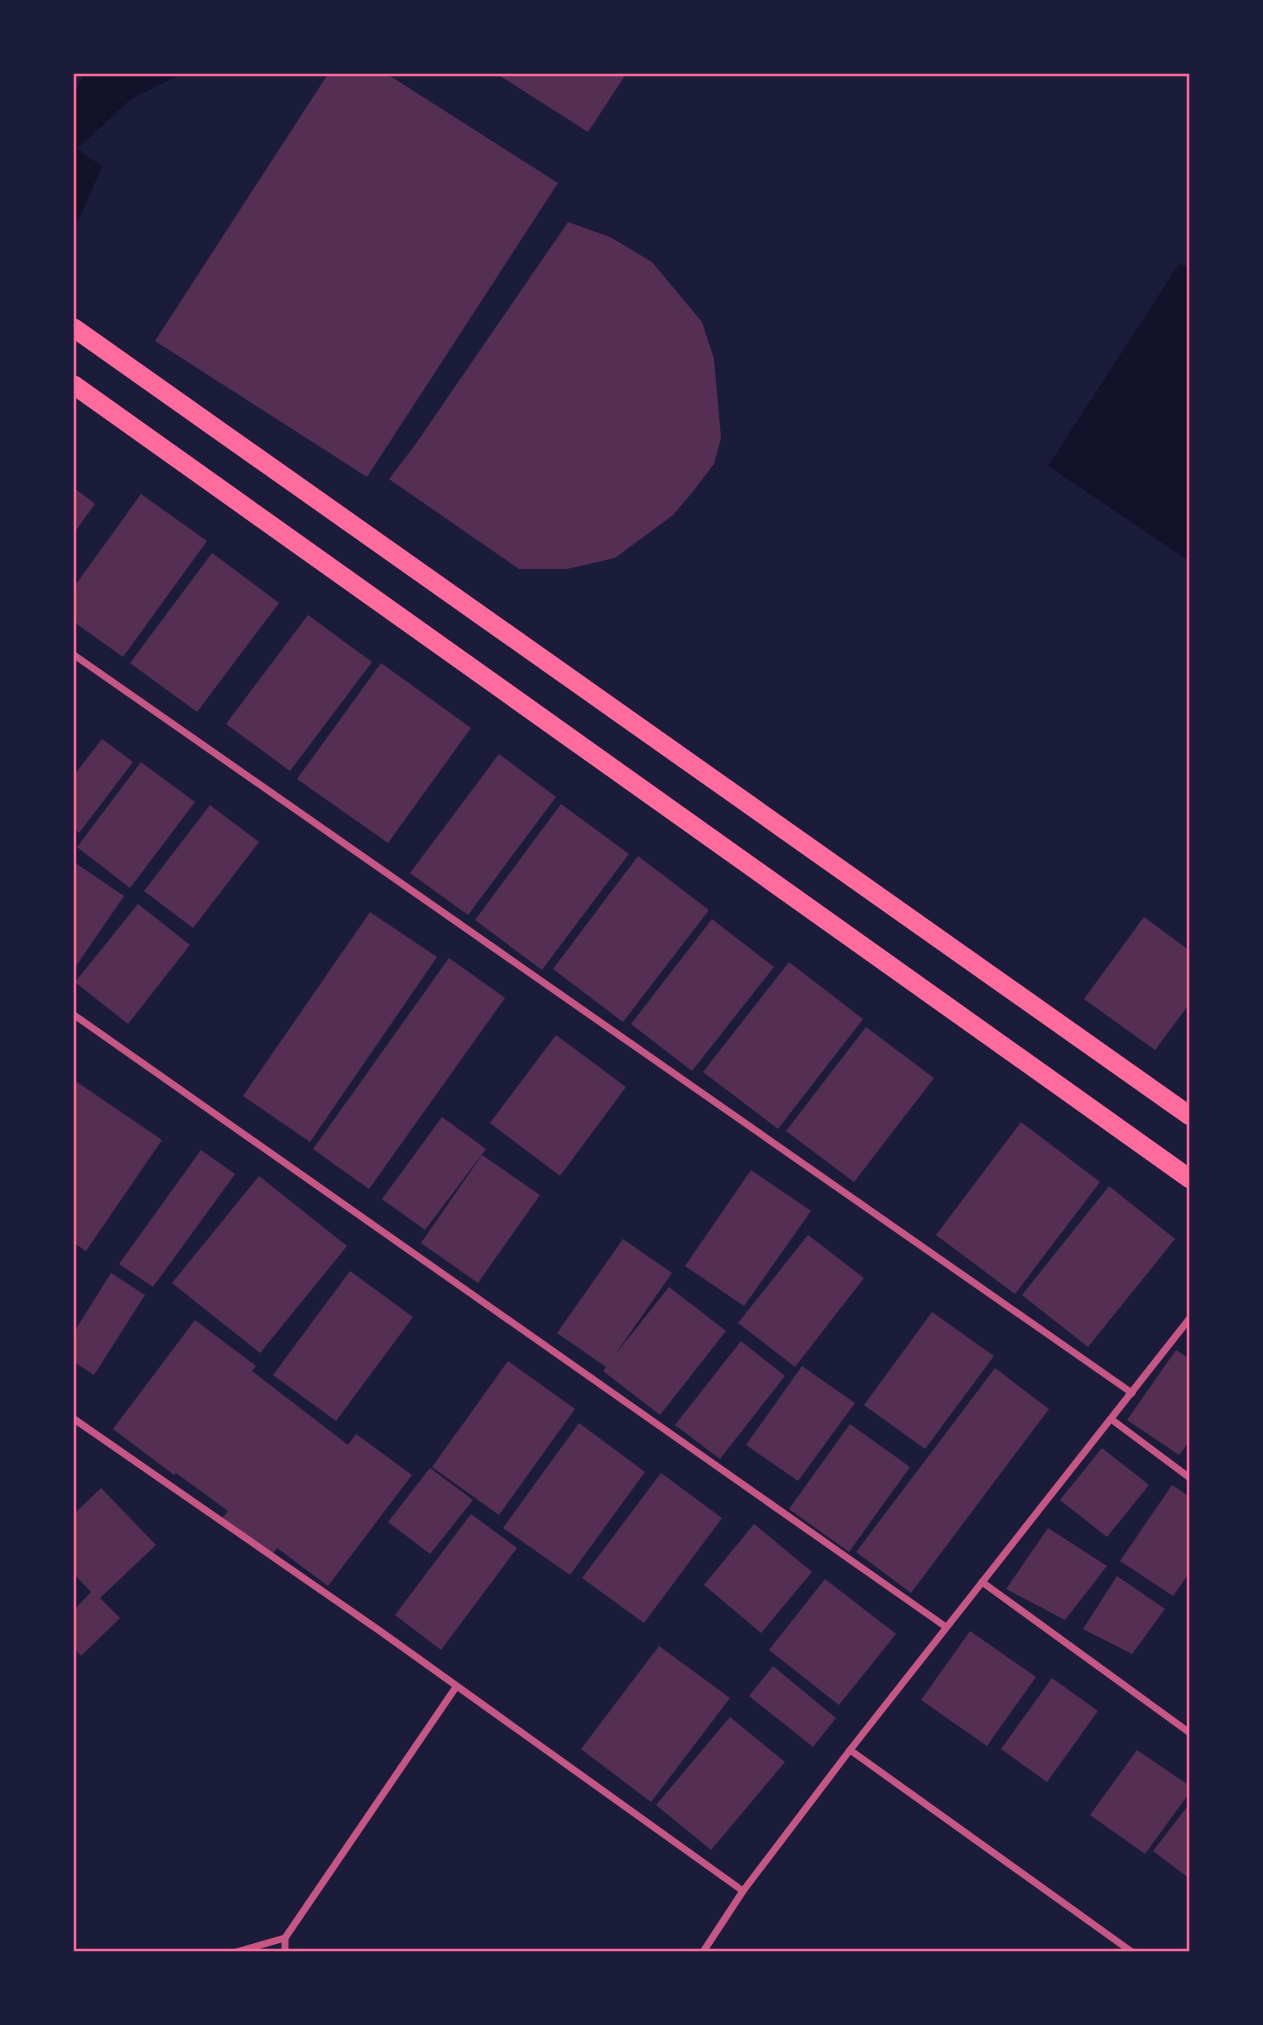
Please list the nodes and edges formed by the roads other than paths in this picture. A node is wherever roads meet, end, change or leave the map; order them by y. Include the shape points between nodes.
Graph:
1 (74, 328) edge
2 (74, 385) edge
3 (74, 655) edge
4 (74, 1015) edge
5 (1189, 1116) edge
6 (1189, 1178) edge
7 (1189, 1318) edge
8 (1132, 1392) junction
9 (74, 1419) edge
10 (1111, 1419) junction
11 (1189, 1478) edge
12 (982, 1582) junction
13 (946, 1627) junction
14 (456, 1687) junction
15 (1189, 1733) edge
16 (850, 1750) junction
17 (743, 1891) junction
18 (285, 1938) junction
19 (236, 1951) edge
20 (285, 1951) edge
21 (703, 1951) edge
22 (1132, 1951) edge

1 - 5 highway
2 - 6 highway
3 - 8 street
4 - 13 street
7 - 8 street
8 - 10 street
9 - 14 street
10 - 11 street
10 - 12 street
12 - 13 street
12 - 15 street
13 - 16 street
14 - 17 street
14 - 18 street
16 - 17 street
16 - 22 street
17 - 21 street
18 - 19 street
18 - 20 street

